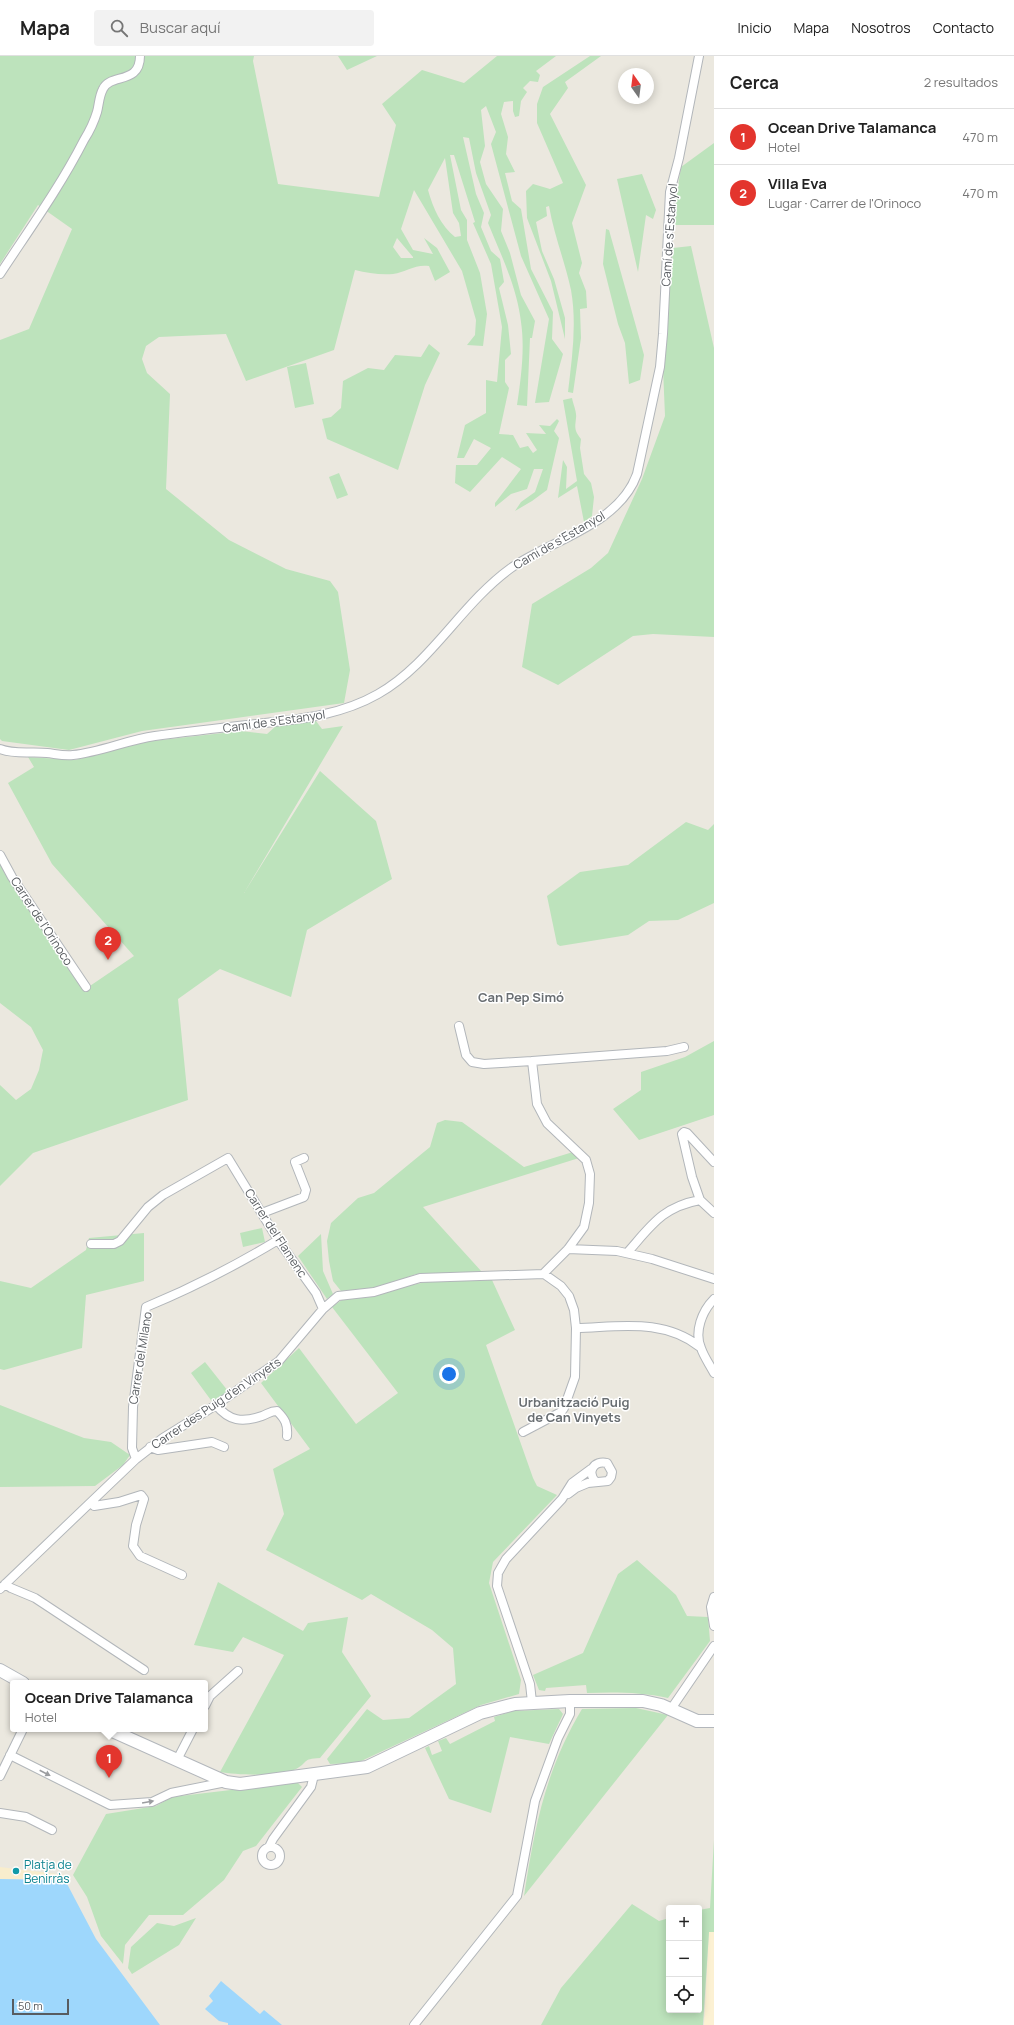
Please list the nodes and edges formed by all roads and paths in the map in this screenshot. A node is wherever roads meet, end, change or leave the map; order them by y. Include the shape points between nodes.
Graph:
1 (140, 56) edge
2 (699, 56) edge
3 (0, 274) edge
4 (0, 749) edge
5 (0, 855) edge
6 (86, 987) dead end
7 (459, 1026) dead end
8 (684, 1047) dead end
9 (532, 1061) junction
10 (304, 1158) dead end
11 (714, 1162) edge
12 (700, 1200) junction
13 (262, 1213) junction
14 (714, 1213) edge
15 (278, 1240) junction
16 (91, 1244) dead end
17 (568, 1249) junction
18 (627, 1253) junction
19 (543, 1274) junction
20 (714, 1278) edge
21 (714, 1300) edge
22 (324, 1309) junction
23 (576, 1328) junction
24 (700, 1347) junction
25 (714, 1373) edge
26 (216, 1405) junction
27 (523, 1432) dead end
28 (287, 1436) dead end
29 (150, 1447) junction
30 (224, 1447) dead end
31 (136, 1459) junction
32 (591, 1469) junction
33 (596, 1482) junction
34 (562, 1499) junction
35 (91, 1503) junction
36 (182, 1575) dead end
37 (3, 1586) edge
38 (714, 1597) edge
39 (714, 1626) edge
40 (714, 1646) edge
41 (0, 1670) edge
42 (144, 1670) dead end
43 (238, 1671) dead end
44 (18, 1680) edge
45 (208, 1700) edge
46 (570, 1701) junction
47 (532, 1702) junction
48 (671, 1709) junction
49 (714, 1721) edge
50 (22, 1732) edge
51 (115, 1732) edge
52 (191, 1732) edge
53 (10, 1755) junction
54 (177, 1760) junction
55 (314, 1775) junction
56 (0, 1776) edge
57 (226, 1782) junction
58 (0, 1813) edge
59 (52, 1830) dead end
60 (269, 1847) dead end
61 (414, 2025) edge

1 - 3 street via 135,71 128,77 108,83 103,88 97,112 85,139 58,186
2 - 4 street, Camí de s'Estanyol via 670,192 660,367 638,474 625,498 589,525 510,569 487,587 416,664 382,691 365,700 317,717 148,737 72,756
5 - 6 street, Carrer de l'Orinoco
7 - 9 street via 466,1054 472,1062 484,1064
8 - 9 street via 667,1051
9 - 17 street via 537,1104 547,1123 586,1160 590,1174 589,1203 584,1227
10 - 13 street via 295,1162 306,1190 304,1197
11 - 12 street via 687,1133 682,1134
12 - 14 street
12 - 18 street via 665,1212
13 - 15 street, Carrer del Flamenc
13 - 16 street, Carrer del Flamenc via 228,1158 163,1195 148,1207 120,1241 114,1244
15 - 22 street, Carrer del Flamenc via 316,1292
15 - 31 street, Carrer del Milano via 186,1291 146,1307 133,1407 132,1448
17 - 18 street
17 - 19 street
18 - 20 street
19 - 22 street, Carrer des Puig d'en Vinyets via 420,1278 374,1292 338,1296
19 - 23 street via 569,1296
21 - 24 street via 699,1322
22 - 26 street, Carrer des Puig d'en Vinyets via 279,1361
23 - 24 street via 668,1329 686,1336
23 - 27 street via 575,1377 564,1408
24 - 25 street
26 - 28 street via 224,1415 233,1419 262,1416 277,1411 288,1426
26 - 29 street, Carrer des Puig d'en Vinyets
29 - 30 street via 158,1450 212,1442
29 - 31 street, Carrer des Puig d'en Vinyets
31 - 35 street, Carrer des Puig d'en Vinyets
32 - 33 street via 591,1475
32 - 33 street via 601,1462 607,1463 612,1472 608,1481
32 - 34 street via 572,1483
33 - 34 street via 576,1488
34 - 47 street via 501,1565 496,1579 530,1684
35 - 36 street via 94,1506 141,1495 144,1499 133,1546 140,1556
35 - 37 street, Carrer des Puig d'en Vinyets
37 - 42 street, Carrer des Puig d'en Vinyets via 35,1598
38 - 39 street via 711,1607
40 - 48 street
41 - 44 street
43 - 45 street
46 - 47 street
46 - 48 street via 643,1701
46 - 61 street via 570,1714 558,1738 535,1801 517,1896
47 - 55 street via 480,1713 367,1768
48 - 49 street via 697,1721
50 - 53 street
51 - 54 street
52 - 54 street
53 - 56 street
53 -> 57 street via 110,1805 152,1802 171,1793
54 - 57 street
55 - 57 street via 246,1784
55 - 60 street via 311,1787
58 - 59 street via 26,1817

